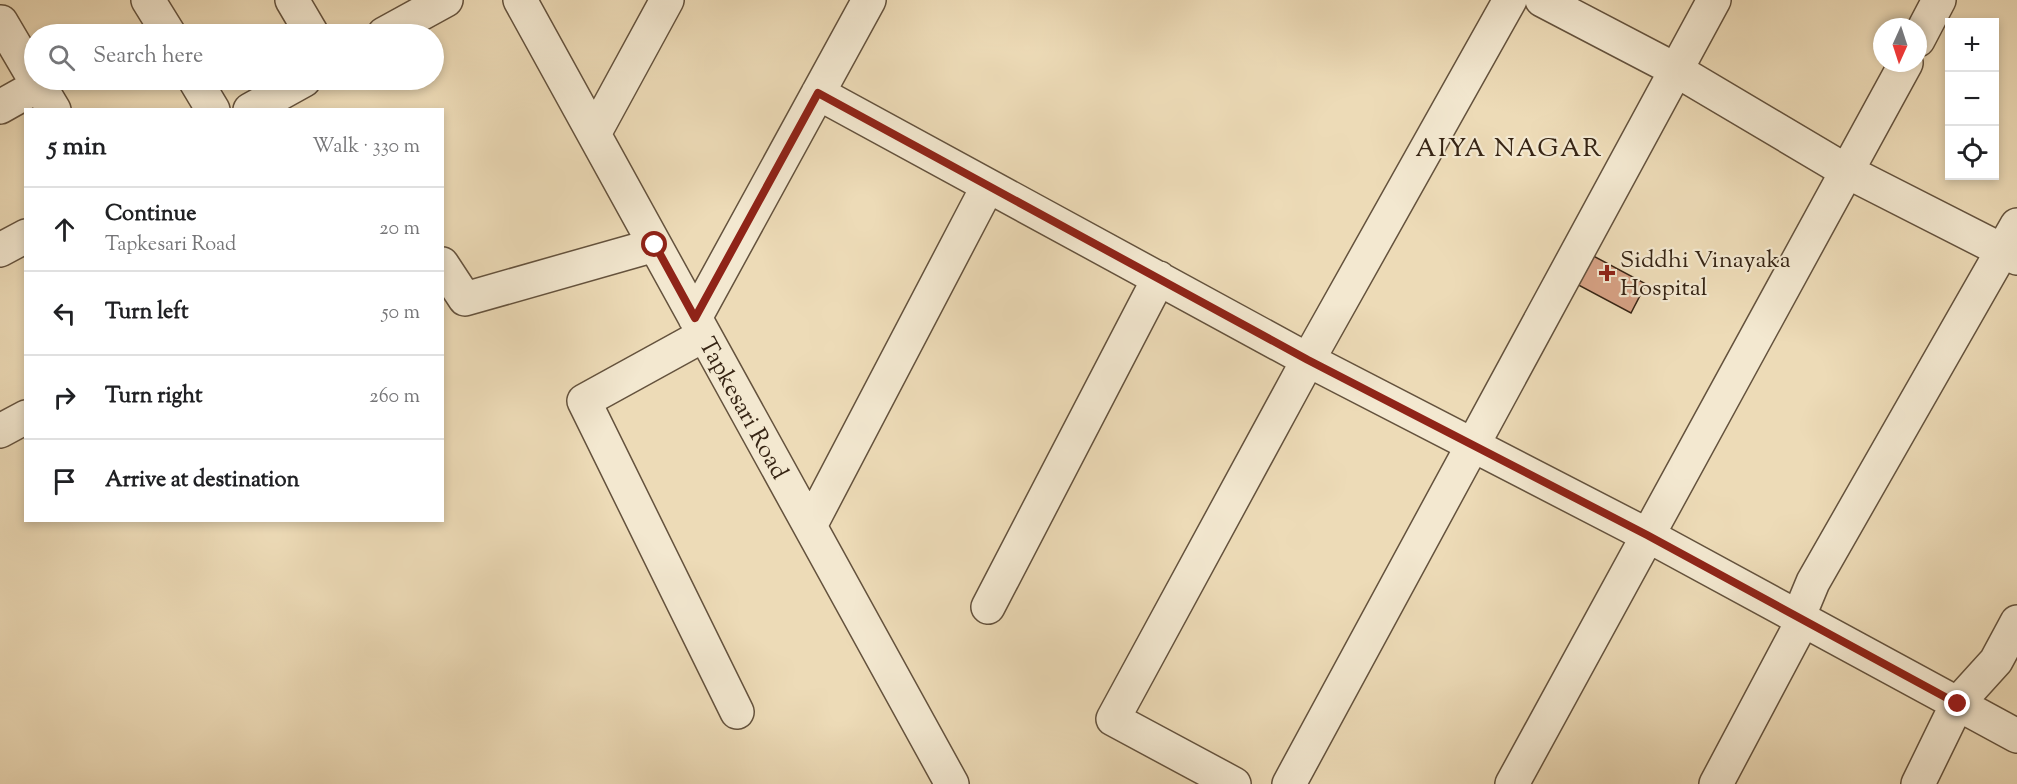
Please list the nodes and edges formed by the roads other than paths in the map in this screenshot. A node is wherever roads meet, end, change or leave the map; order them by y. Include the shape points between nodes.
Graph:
1 (148, 0) edge
2 (292, 0) edge
3 (446, 0) edge
4 (520, 0) edge
5 (667, 0) edge
6 (869, 0) edge
7 (1510, 0) edge
8 (1542, 0) edge
9 (1714, 0) edge
10 (1939, 0) edge
11 (1, 22) edge
12 (1927, 23) edge
13 (162, 24) edge
14 (306, 24) edge
15 (402, 24) edge
16 (24, 60) edge
17 (1676, 70) junction
18 (1901, 72) edge
19 (37, 90) edge
20 (201, 90) edge
21 (286, 90) edge
22 (818, 93) junction
23 (0, 107) edge
24 (212, 108) edge
25 (254, 108) edge
26 (594, 134) junction
27 (1848, 172) junction
28 (988, 186) junction
29 (24, 237) edge
30 (655, 245) junction
31 (2012, 245) edge
32 (0, 250) edge
33 (444, 267) edge
34 (1159, 278) junction
35 (700, 326) junction
36 (1308, 360) junction
37 (1473, 445) junction
38 (810, 526) junction
39 (1647, 535) junction
40 (988, 607) dead end
41 (1801, 619) junction
42 (2017, 621) edge
43 (1958, 704) junction
44 (737, 712) dead end
45 (2017, 736) edge
46 (952, 784) edge
47 (1234, 784) edge
48 (1289, 784) edge
49 (1512, 784) edge
50 (1716, 784) edge
51 (1918, 784) edge

1 - 13 street
2 - 14 street
3 - 15 street
4 - 26 street, Tapkesari Road
5 - 26 street
6 - 22 street
7 - 36 street
8 - 17 street
9 - 17 street
10 - 12 street
11 - 16 street
17 - 27 street
17 - 37 street
18 - 27 street
19 - 23 street
20 - 24 street
21 - 25 street
22 - 28 street
22 - 35 street
26 - 30 street, Tapkesari Road
27 - 31 street
27 - 39 street
28 - 34 street
28 - 38 street
29 - 32 street
30 - 33 street via 465,299
30 - 35 street, Tapkesari Road
31 - 41 street via 1814,582
34 - 36 street
34 - 40 street
35 - 38 street, Tapkesari Road
35 - 44 street via 584,401
36 - 37 street
36 - 47 street via 1113,720
37 - 39 street
37 - 48 street
38 - 46 street, Tapkesari Road
39 - 41 street
39 - 49 street
41 - 43 street
41 - 50 street
42 - 43 street via 1996,661
43 - 45 street
43 - 51 street

